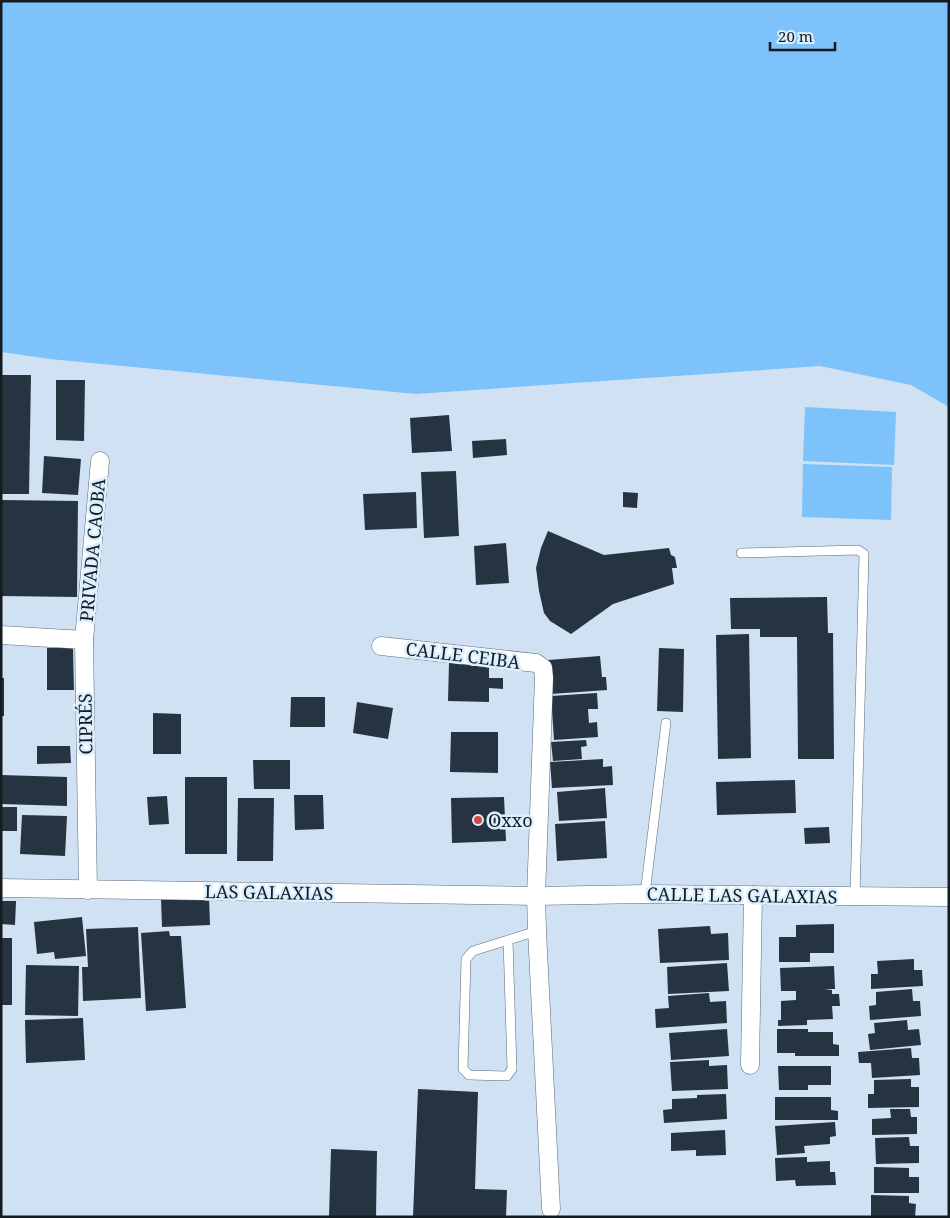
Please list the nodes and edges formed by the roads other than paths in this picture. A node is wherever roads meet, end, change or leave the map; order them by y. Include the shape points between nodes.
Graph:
1 (100, 461) dead end
2 (741, 553) dead end
3 (1, 635) edge
4 (84, 640) junction
5 (381, 646) dead end
6 (666, 723) dead end
7 (1, 888) edge
8 (88, 890) junction
9 (645, 894) junction
10 (753, 895) junction
11 (536, 896) junction
12 (855, 896) junction
13 (949, 897) edge
14 (537, 931) junction
15 (508, 940) junction
16 (750, 1065) dead end
17 (551, 1209) dead end

1 - 4 street, PRIVADA CAOBA
2 - 12 lane via 858,550 864,554
3 - 4 street
4 - 8 street, CIPRÉS
5 - 11 street, CALLE CEIBA via 536,663 543,668
6 - 9 lane
7 - 8 street, LAS GALAXIAS
8 - 11 street, LAS GALAXIAS
9 - 10 street, CALLE LAS GALAXIAS
9 - 11 street, CALLE LAS GALAXIAS
10 - 12 street, CALLE LAS GALAXIAS
10 - 16 street
11 - 14 street
12 - 13 street, CALLE LAS GALAXIAS
14 - 15 lane
14 - 17 street
15 - 15 lane via 473,951 466,959 464,1069 469,1076 507,1076 512,1069

